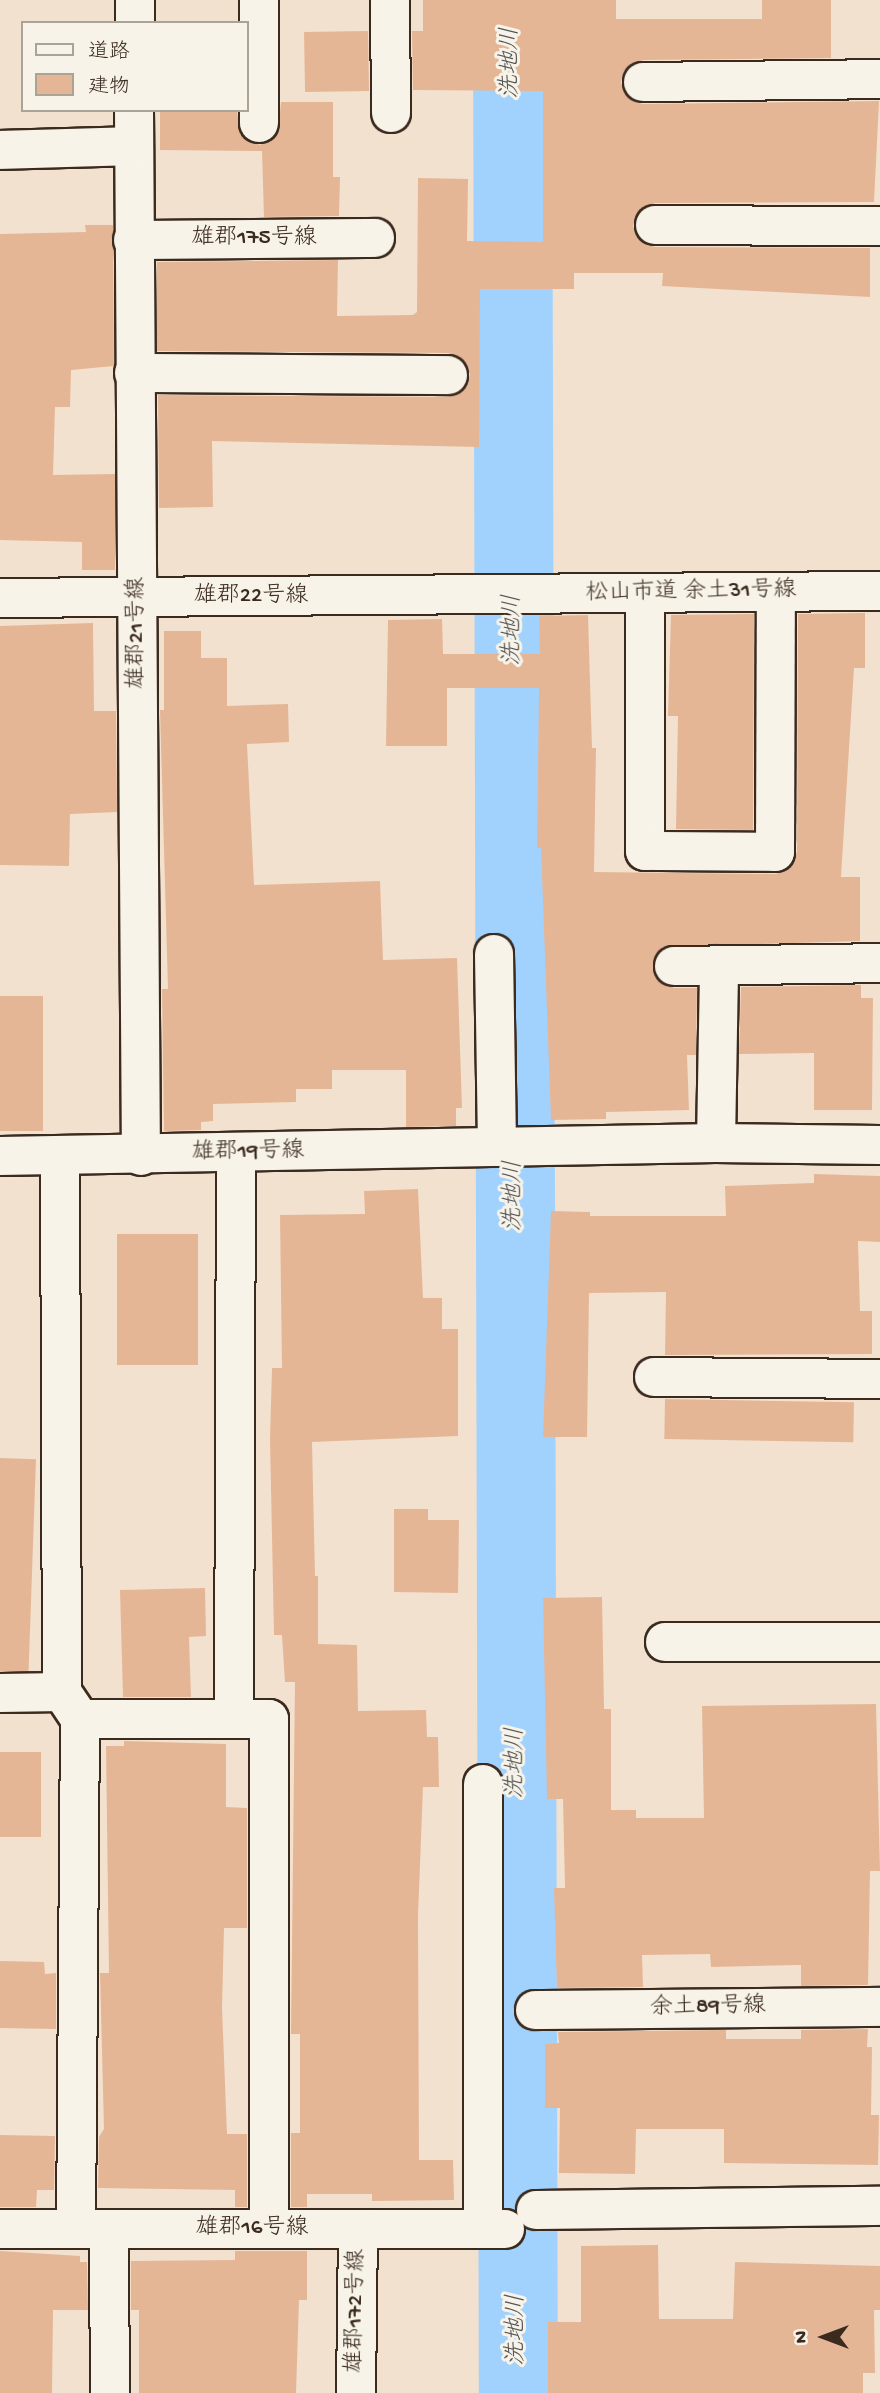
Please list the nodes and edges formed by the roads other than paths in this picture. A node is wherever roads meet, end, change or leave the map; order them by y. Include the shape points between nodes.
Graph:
1 (135, 0) edge
2 (260, 0) edge
3 (390, 0) edge
4 (135, 21) edge
5 (880, 79) edge
6 (643, 82) dead end
7 (391, 113) dead end
8 (259, 123) dead end
9 (134, 128) edge
10 (0, 150) edge
11 (655, 225) dead end
12 (880, 226) edge
13 (375, 238) dead end
14 (134, 240) junction
15 (134, 373) junction
16 (448, 375) dead end
17 (880, 591) edge
18 (776, 592) junction
19 (645, 594) junction
20 (512, 595) joint
21 (0, 598) edge
22 (138, 598) junction
23 (494, 954) dead end
24 (880, 963) edge
25 (719, 965) junction
26 (674, 966) dead end
27 (716, 1143) junction
28 (880, 1145) edge
29 (508, 1147) junction
30 (236, 1153) junction
31 (0, 1156) edge
32 (60, 1156) junction
33 (141, 1156) junction
34 (654, 1377) dead end
35 (880, 1378) edge
36 (664, 1642) dead end
37 (880, 1642) edge
38 (0, 1693) edge
39 (71, 1706) junction
40 (234, 1719) junction
41 (483, 1784) dead end
42 (880, 2007) edge
43 (535, 2010) dead end
44 (880, 2206) edge
45 (508, 2222) junction
46 (0, 2229) edge
47 (92, 2229) junction
48 (269, 2229) junction
49 (358, 2229) junction
50 (110, 2393) edge
51 (356, 2393) edge

1 - 4 street
2 - 8 street
3 - 7 street
5 - 6 street
9 - 10 street
9 - 14 street, 雄郡21号線
11 - 12 street
13 - 14 street, 雄郡175号線
14 - 15 street, 雄郡21号線
15 - 16 street
15 - 22 street, 雄郡21号線
17 - 18 street, 松山市道 余土31号線
18 - 19 street, 松山市道 余土31号線
18 - 19 street via 775,852 645,851
19 - 20 street, 松山市道 余土31号線
20 - 22 street, 雄郡22号線
21 - 22 street, 雄郡22号線
22 - 33 street, 雄郡21号線
23 - 29 street
24 - 25 street
25 - 26 street
25 - 27 street
27 - 28 street, 雄郡19号線
27 - 29 street, 雄郡19号線
29 - 30 street, 雄郡19号線
30 - 33 street, 雄郡19号線
30 - 40 street
31 - 32 street, 雄郡19号線
32 - 33 street, 雄郡19号線
32 - 39 street
34 - 35 street
36 - 37 street
38 - 39 street
39 - 40 street
39 - 47 street
40 - 48 street via 269,1719
41 - 45 street
42 - 43 street, 余土89号線
44 - 45 street, 雄郡16号線
45 - 49 street, 雄郡16号線
46 - 47 street, 雄郡16号線
47 - 48 street, 雄郡16号線
47 - 50 street
48 - 49 street, 雄郡16号線
49 - 51 street, 雄郡172号線

